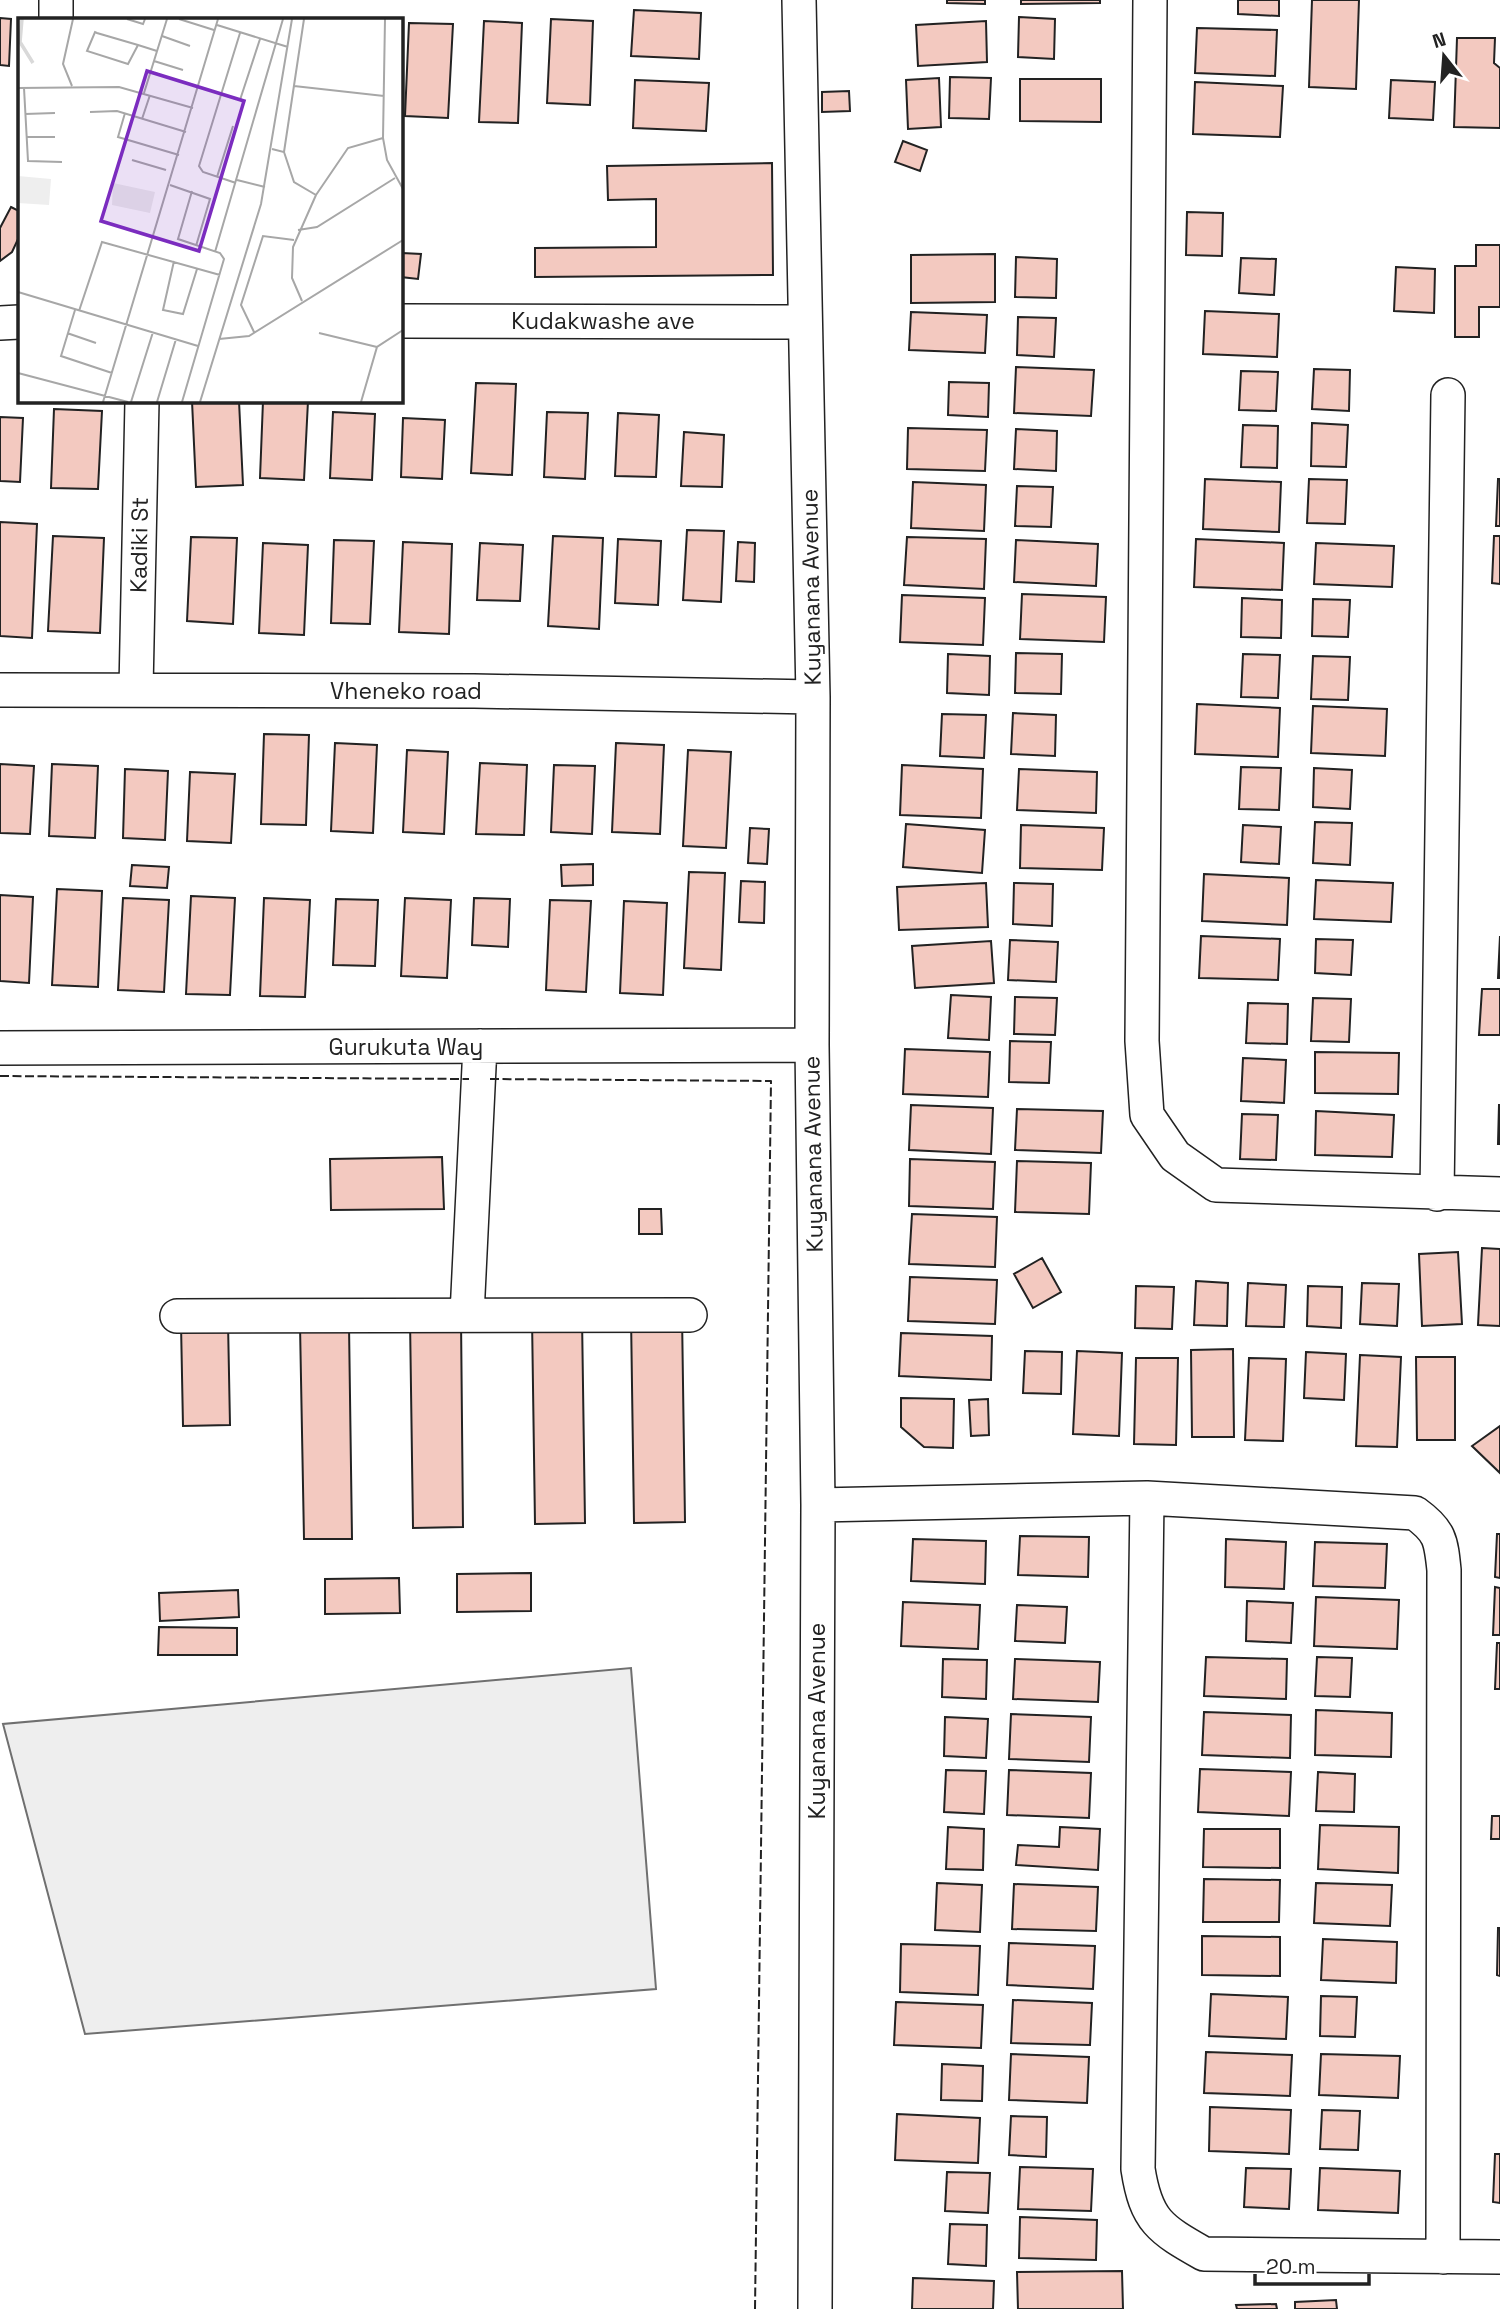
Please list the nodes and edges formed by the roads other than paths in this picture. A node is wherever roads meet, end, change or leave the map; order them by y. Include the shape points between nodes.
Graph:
1 (56, 0) edge
2 (799, 0) edge
3 (1150, 0) edge
4 (55, 18) edge
5 (402, 321) edge
6 (18, 322) edge
7 (805, 322) junction
8 (0, 323) edge
9 (1448, 395) dead end
10 (142, 402) edge
11 (136, 689) junction
12 (0, 690) edge
13 (813, 697) junction
14 (812, 1045) junction
15 (480, 1046) junction
16 (0, 1048) edge
17 (1437, 1194) junction
18 (1500, 1194) edge
19 (467, 1315) junction
20 (690, 1315) dead end
21 (177, 1316) dead end
22 (1147, 1498) junction
23 (818, 1505) junction
24 (1443, 2257) junction
25 (1500, 2257) edge
26 (815, 2309) edge

1 - 4 street
2 - 7 street, Kuyanana Avenue
3 - 17 street via 1142,1041 1147,1115 1175,1156 1216,1185
5 - 7 street, Kudakwashe ave
6 - 8 street
7 - 13 street, Kuyanana Avenue
9 - 17 street
10 - 11 street, Kadiki St
11 - 12 street, Vheneko road
11 - 13 street, Vheneko road
13 - 14 street, Kuyanana Avenue
14 - 15 street, Gurukuta Way
14 - 23 street, Kuyanana Avenue
15 - 16 street, Gurukuta Way
15 - 19 street
17 - 18 street
19 - 20 street
19 - 21 street
22 - 23 street
22 - 24 street via 1415,1513 1433,1527 1442,1544
22 - 24 street via 1138,2169 1143,2200 1163,2231 1204,2254
23 - 26 street, Kuyanana Avenue
24 - 25 street

